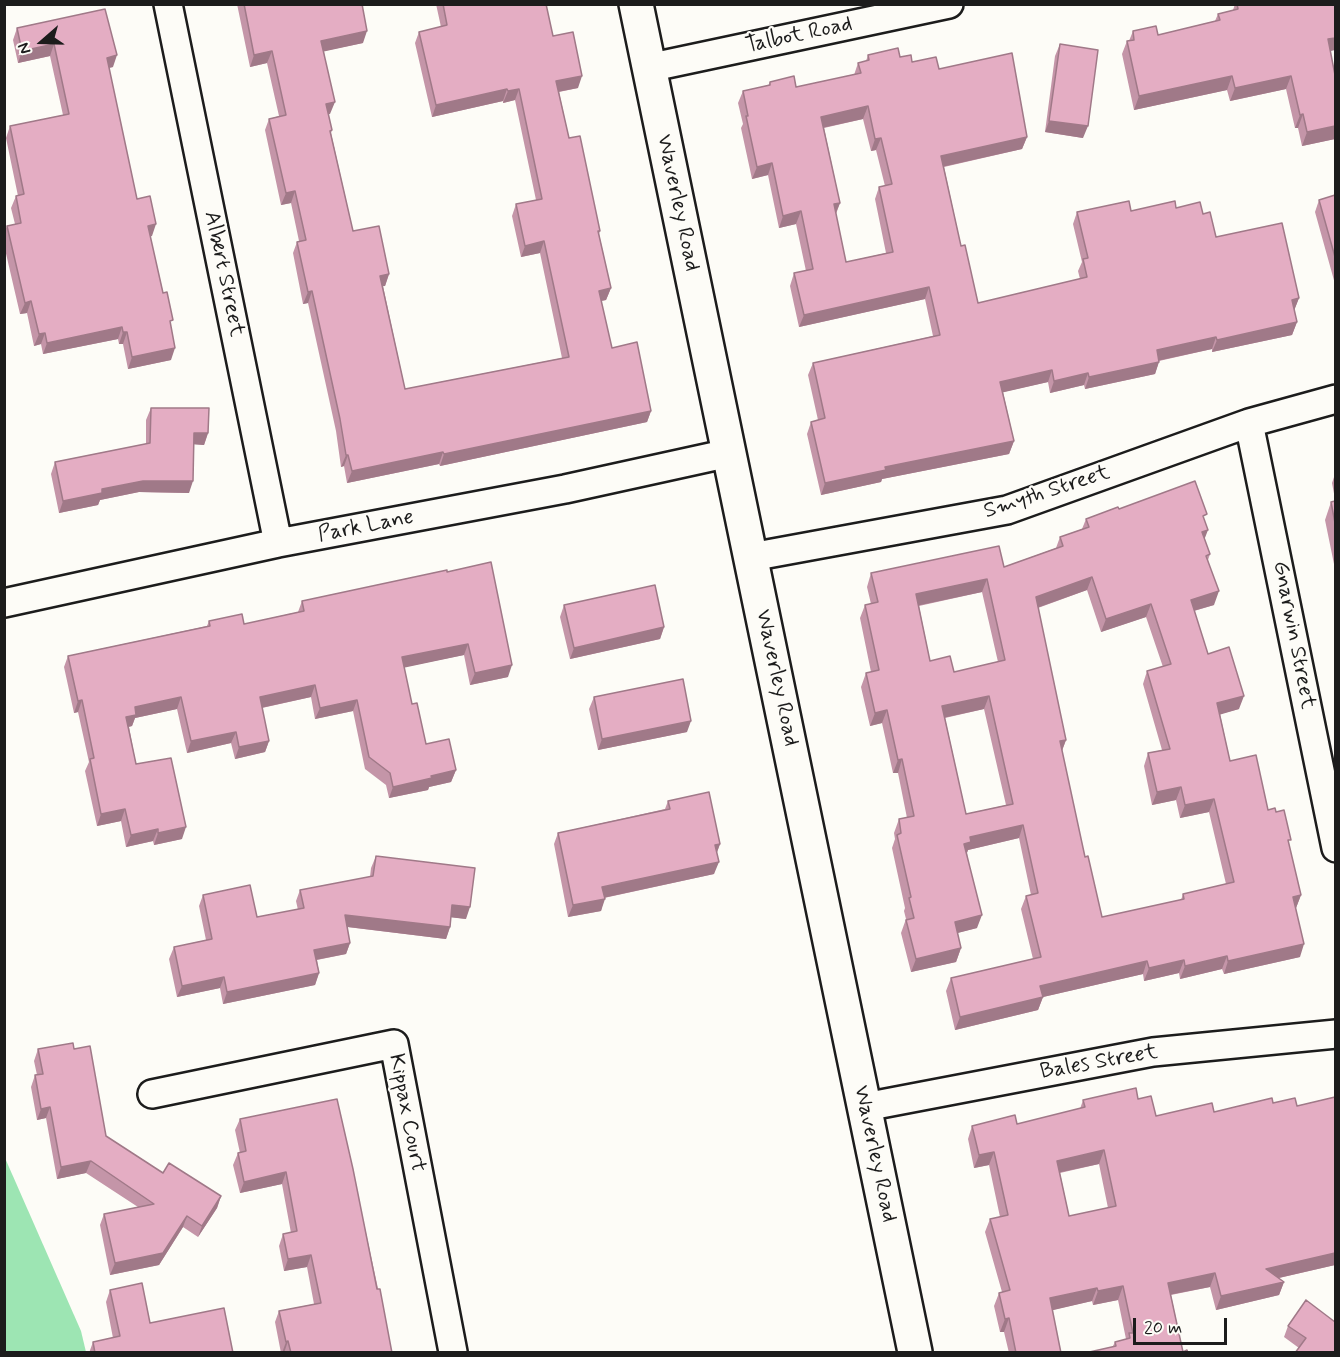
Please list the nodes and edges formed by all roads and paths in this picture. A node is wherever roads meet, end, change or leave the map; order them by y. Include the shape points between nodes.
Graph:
1 (168, 4) edge
2 (636, 4) edge
3 (949, 4) edge
4 (648, 68) junction
5 (1335, 399) edge
6 (1249, 423) junction
7 (729, 453) junction
8 (278, 543) junction
9 (751, 557) junction
10 (4, 603) edge
11 (1335, 848) edge
12 (1335, 1034) edge
13 (152, 1094) dead end
14 (865, 1107) junction
15 (453, 1353) edge
16 (915, 1353) edge

1 - 8 street, Albert Street
2 - 4 main road, Waverley Road
3 - 4 street, Talbot Road
4 - 7 main road, Waverley Road
5 - 6 street, Smyth Street
6 - 9 street, Smyth Street via 1007,510
6 - 11 street, Gnarwin Street
7 - 8 street, Park Lane via 565,489
7 - 9 main road, Waverley Road
8 - 10 street, Park Lane
9 - 14 main road, Waverley Road
12 - 14 street, Bales Street via 1153,1052
13 - 15 street, Kippax Court via 394,1044
14 - 16 main road, Waverley Road

